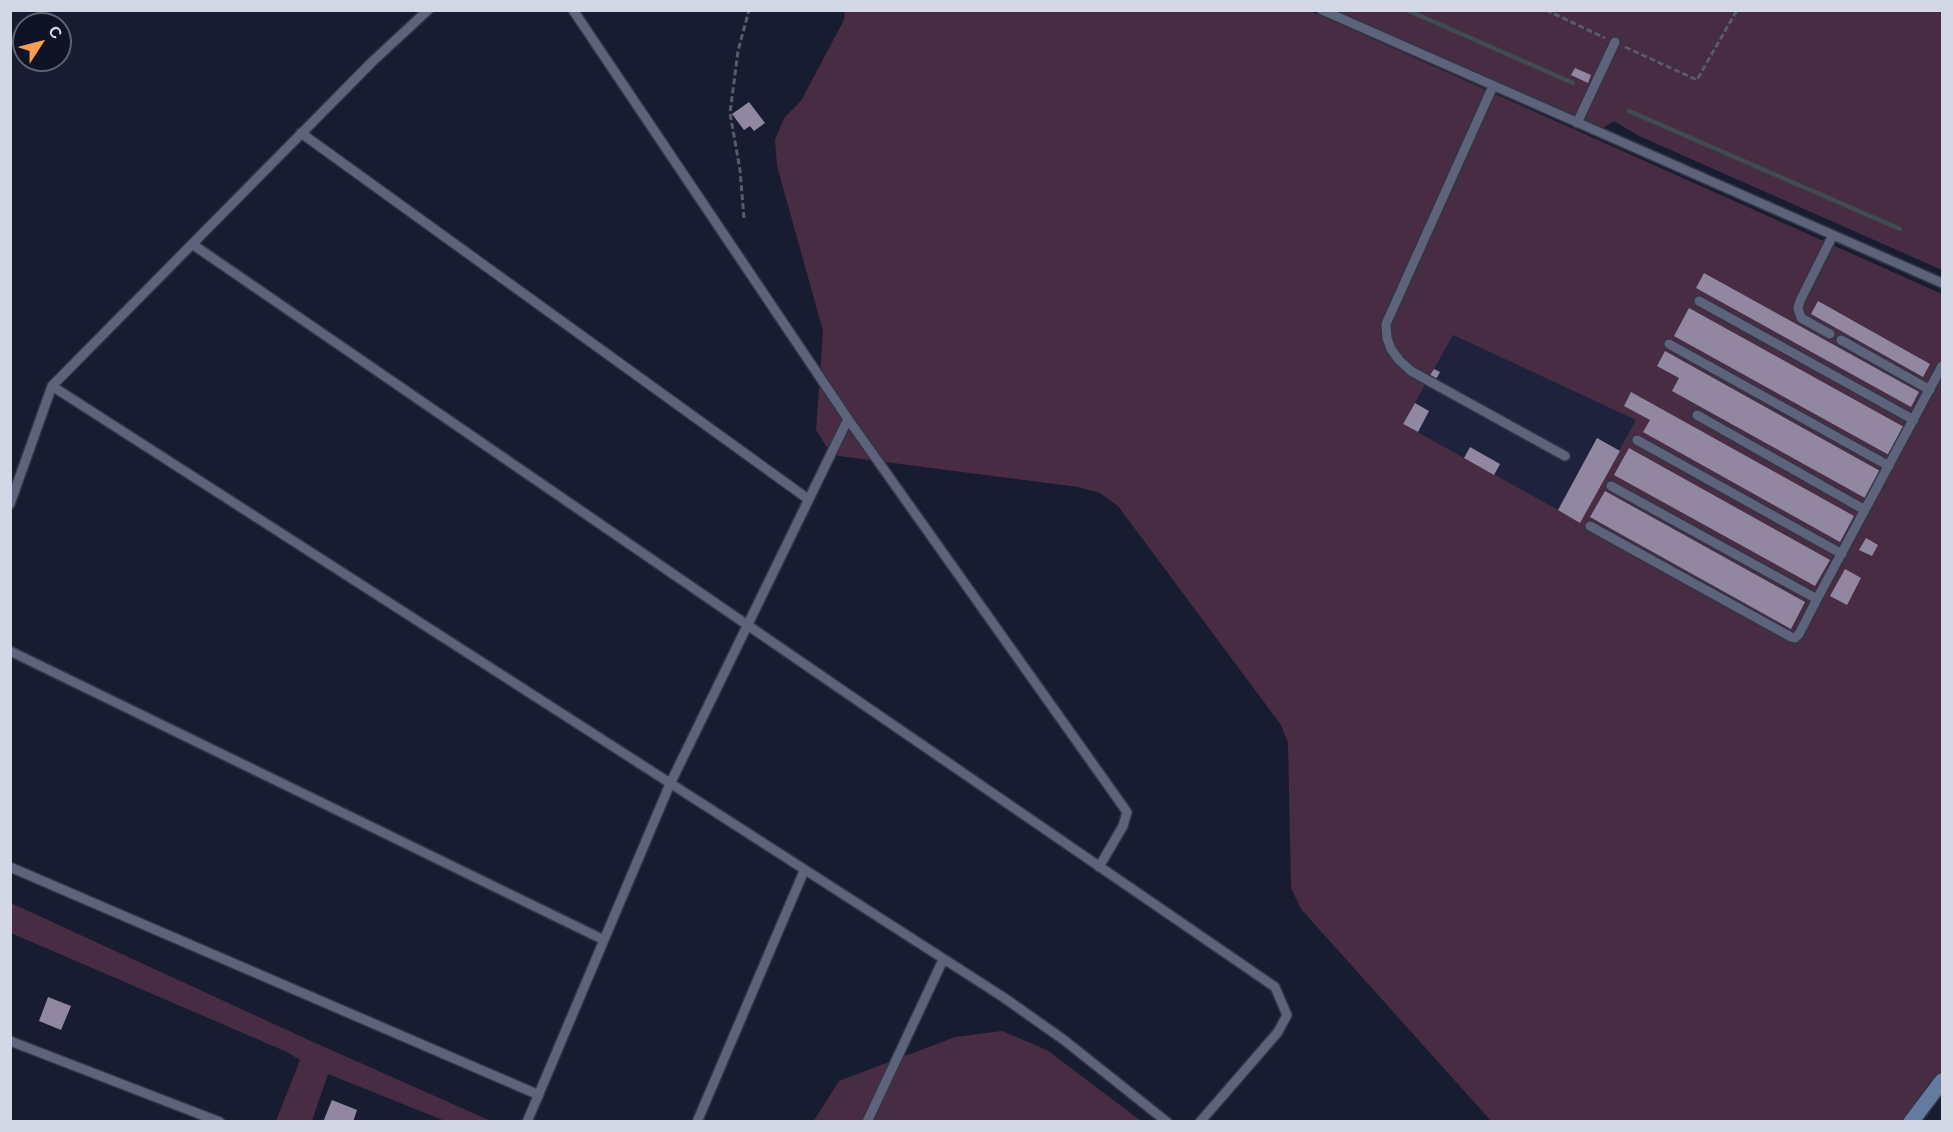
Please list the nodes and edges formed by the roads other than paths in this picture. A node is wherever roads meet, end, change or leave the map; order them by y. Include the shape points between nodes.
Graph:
1 (428, 10) edge
2 (573, 10) edge
3 (1322, 10) edge
4 (1615, 42) road end
5 (1493, 86) junction
6 (1577, 123) junction
7 (301, 133) junction
8 (1833, 236) junction
9 (192, 244) junction
10 (1942, 284) edge
11 (1699, 301) dead end
12 (1830, 334) dead end
13 (1840, 340) dead end
14 (1669, 344) dead end
15 (1942, 366) edge
16 (52, 386) junction
17 (1930, 390) junction
18 (1697, 415) dead end
19 (848, 419) junction
20 (1914, 420) junction
21 (1637, 440) dead end
22 (1565, 456) dead end
23 (1889, 466) junction
24 (1611, 486) dead end
25 (808, 499) junction
26 (10, 504) edge
27 (1865, 510) junction
28 (1590, 526) dead end
29 (1842, 554) junction
30 (1817, 599) junction
31 (747, 625) junction
32 (10, 651) edge
33 (670, 784) junction
34 (10, 867) edge
35 (1099, 867) junction
36 (804, 871) junction
37 (604, 940) junction
38 (943, 960) junction
39 (10, 1041) edge
40 (1942, 1081) edge
41 (539, 1095) junction
42 (1912, 1121) edge
43 (220, 1122) edge
44 (527, 1122) edge
45 (697, 1122) edge
46 (867, 1122) edge
47 (1167, 1122) edge
48 (1200, 1122) edge

1 - 7 lane
2 - 19 lane
3 - 5 lane
4 - 6 lane
5 - 6 lane
5 - 22 lane via 1386,324 1387,338 1411,371
6 - 8 lane
7 - 9 lane
7 - 25 lane
8 - 10 lane
8 - 12 lane via 1798,308 1801,318
9 - 16 lane
9 - 31 lane
11 - 20 lane
13 - 17 lane
14 - 23 lane
15 - 17 lane
16 - 26 lane
16 - 33 lane
17 - 20 lane
18 - 27 lane
19 - 25 lane
19 - 35 lane via 1127,812
20 - 23 lane
21 - 29 lane
23 - 27 lane
24 - 30 lane
25 - 31 lane
27 - 29 lane
28 - 30 lane via 1791,637 1799,633
29 - 30 lane
31 - 33 lane
31 - 35 lane
32 - 37 lane
33 - 36 lane
33 - 37 lane
34 - 41 lane
35 - 48 lane via 1275,987 1287,1015 1278,1032
36 - 38 lane
36 - 45 lane
37 - 41 lane
38 - 46 lane
38 - 47 lane via 1064,1040
39 - 43 lane
40 - 42 street
41 - 44 lane

